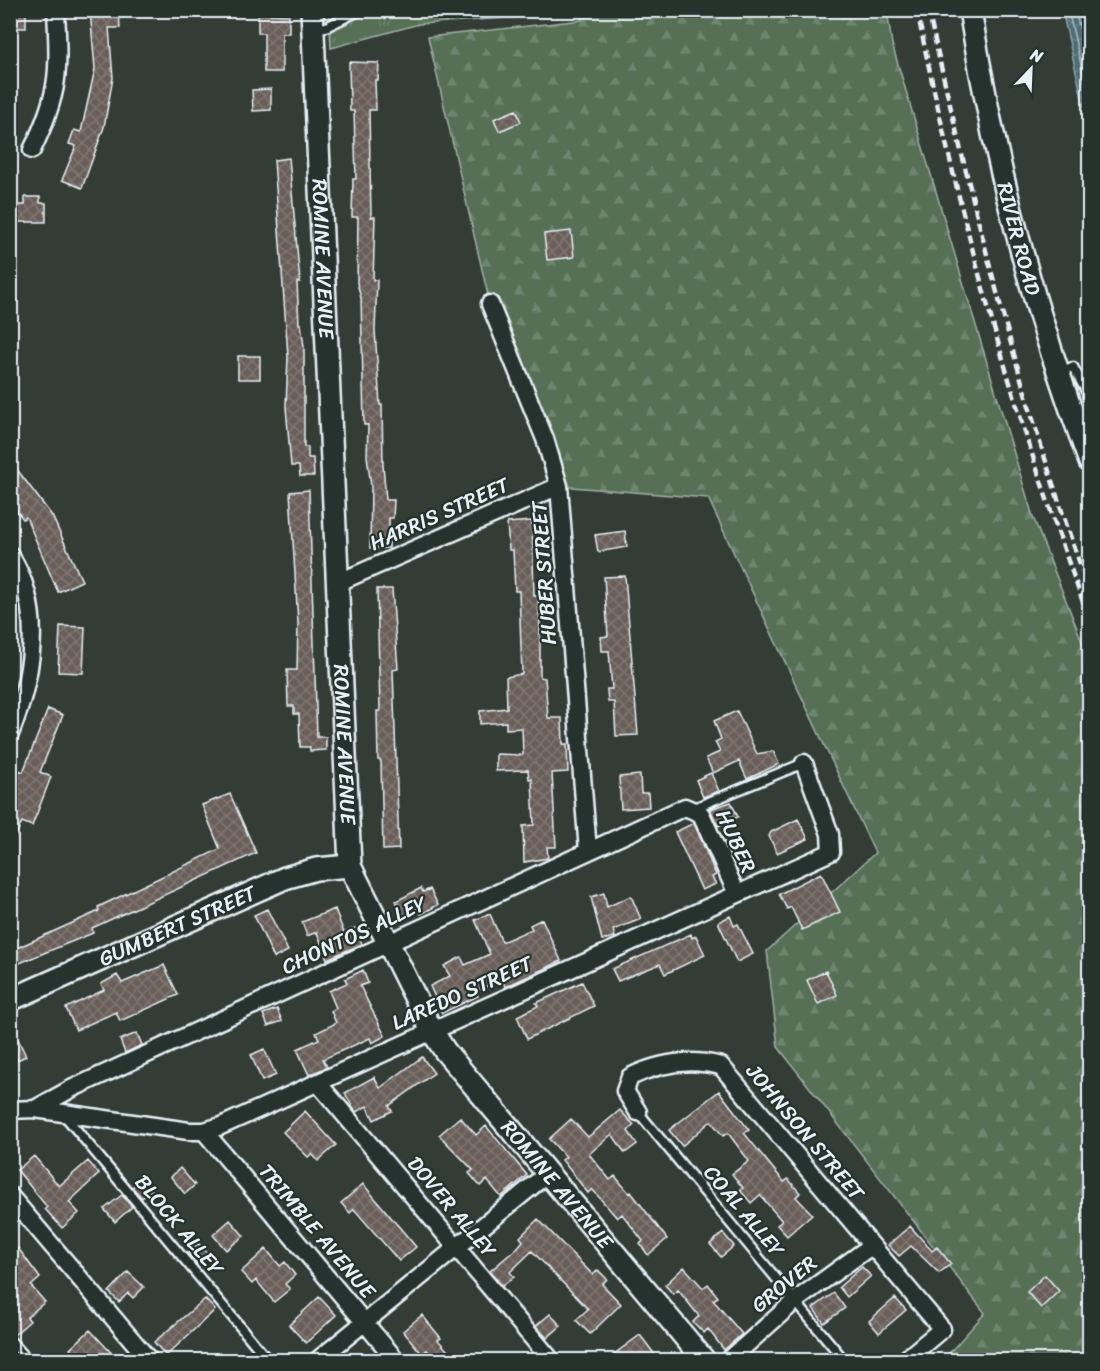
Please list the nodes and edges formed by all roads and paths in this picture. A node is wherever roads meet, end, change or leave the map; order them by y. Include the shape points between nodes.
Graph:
1 (56, 10) edge
2 (361, 10) edge
3 (970, 10) edge
4 (312, 19) edge
5 (32, 150) dead end
6 (490, 304) dead end
7 (1057, 371) junction
8 (1089, 398) edge
9 (1089, 462) edge
10 (559, 486) junction
11 (10, 555) edge
12 (337, 583) junction
13 (10, 734) edge
14 (804, 763) joint
15 (694, 808) junction
16 (588, 851) junction
17 (350, 866) junction
18 (736, 894) junction
19 (389, 944) junction
20 (10, 1000) edge
21 (432, 1031) junction
22 (318, 1083) junction
23 (35, 1109) junction
24 (10, 1110) edge
25 (638, 1112) joint
26 (63, 1113) junction
27 (204, 1131) junction
28 (547, 1174) junction
29 (10, 1196) edge
30 (871, 1246) junction
31 (456, 1247) junction
32 (795, 1301) junction
33 (364, 1322) junction
34 (10, 1340) edge
35 (28, 1360) edge
36 (149, 1360) edge
37 (268, 1360) edge
38 (318, 1360) edge
39 (396, 1360) edge
40 (551, 1360) edge
41 (704, 1360) edge
42 (729, 1360) edge
43 (844, 1360) edge
44 (905, 1360) edge

1 - 5 street via 56,91
2 - 4 lane via 326,27
3 - 7 street, RIVER ROAD via 983,94
4 - 12 street, ROMINE AVENUE
6 - 10 street, HUBER STREET via 545,439
7 - 8 lane via 1073,367
7 - 9 street, RIVER ROAD
10 - 12 street, HARRIS STREET
10 - 16 street, HUBER STREET
11 - 13 street via 31,607 33,645 27,681
12 - 17 street, ROMINE AVENUE
14 - 15 lane
14 - 18 street, LAREDO STREET via 830,834 831,852
15 - 16 street, CHONTOS ALLEY via 685,807
15 - 18 street, HUBER via 701,814
16 - 19 street, CHONTOS ALLEY
17 - 19 street, ROMINE AVENUE
17 - 20 street, GUMBERT STREET via 316,869 285,878
18 - 21 street, LAREDO STREET
19 - 21 street, ROMINE AVENUE
19 - 23 street, CHONTOS ALLEY via 70,1089
21 - 22 street, LAREDO STREET
21 - 28 street, ROMINE AVENUE
22 - 27 street, LAREDO STREET
22 - 31 street, DOVER ALLEY
23 - 24 street
23 - 26 street
25 - 30 street, JOHNSON STREET via 625,1091 630,1077 677,1062 702,1061 721,1066
25 - 32 lane, COAL ALLEY
26 - 27 street
26 - 37 lane, BLOCK ALLEY
27 - 33 street, TRIMBLE AVENUE
28 - 31 street
28 - 41 street, ROMINE AVENUE
29 - 36 street
30 - 32 street, GROVER
30 - 44 street, JOHNSON STREET via 942,1329
31 - 33 street
31 - 40 street, DOVER ALLEY
32 - 42 street, GROVER
32 - 43 lane, COAL ALLEY
33 - 38 street
33 - 39 street, TRIMBLE AVENUE
34 - 35 lane

